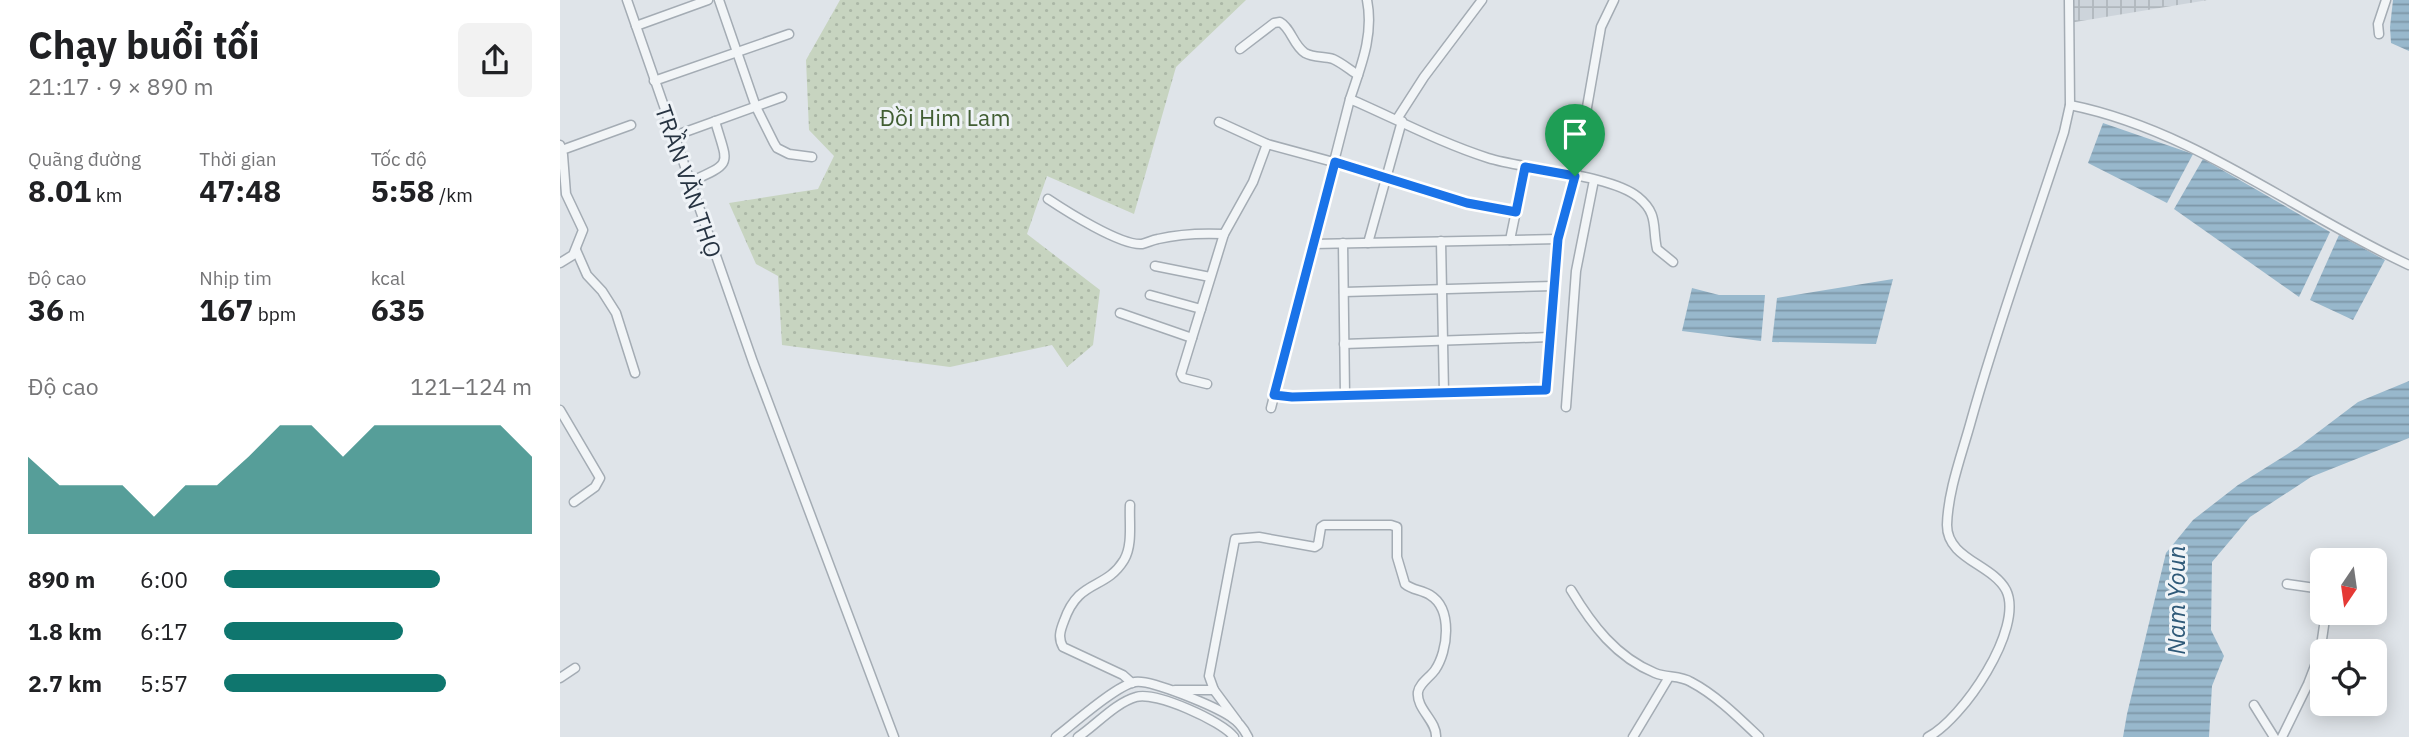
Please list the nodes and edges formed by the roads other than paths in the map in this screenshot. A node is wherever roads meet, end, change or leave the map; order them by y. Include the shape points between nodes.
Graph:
1 (626, 0) edge
2 (708, 0) edge
3 (719, 0) edge
4 (1367, 0) edge
5 (1482, 0) edge
6 (1614, 0) edge
7 (2069, 0) edge
8 (2386, 0) edge
9 (636, 26) junction
10 (789, 34) dead end
11 (2379, 34) dead end
12 (1240, 49) dead end
13 (738, 52) junction
14 (1358, 75) junction
15 (654, 81) junction
16 (782, 97) dead end
17 (1350, 99) junction
18 (2070, 105) junction
19 (756, 107) junction
20 (1399, 120) junction
21 (715, 121) junction
22 (1219, 122) dead end
23 (631, 125) dead end
24 (674, 136) junction
25 (1267, 144) junction
26 (561, 148) edge
27 (812, 157) dead end
28 (1335, 162) junction
29 (1525, 167) junction
30 (1385, 176) junction
31 (1575, 176) junction
32 (1594, 180) junction
33 (690, 182) junction
34 (1048, 200) dead end
35 (1516, 212) junction
36 (1224, 234) junction
37 (1558, 239) junction
38 (1510, 240) junction
39 (1441, 242) junction
40 (1343, 243) junction
41 (1368, 243) junction
42 (1313, 244) junction
43 (576, 250) junction
44 (1672, 262) dead end
45 (560, 263) edge
46 (2409, 265) edge
47 (1155, 266) dead end
48 (1210, 277) junction
49 (1554, 286) junction
50 (1443, 289) junction
51 (1344, 292) junction
52 (1150, 295) dead end
53 (1200, 309) junction
54 (1121, 313) dead end
55 (1550, 337) junction
56 (1192, 338) junction
57 (1444, 341) junction
58 (1345, 344) junction
59 (635, 373) dead end
60 (1207, 384) dead end
61 (1444, 393) junction
62 (1274, 395) junction
63 (1345, 395) junction
64 (1566, 407) dead end
65 (1271, 408) dead end
66 (560, 410) edge
67 (574, 502) dead end
68 (1130, 505) dead end
69 (2287, 584) dead end
70 (2310, 587) edge
71 (1572, 590) dead end
72 (575, 668) dead end
73 (2310, 676) edge
74 (1668, 677) junction
75 (560, 678) edge
76 (1132, 682) junction
77 (1170, 690) junction
78 (1214, 690) junction
79 (2254, 705) dead end
80 (1237, 721) junction
81 (1635, 734) edge
82 (894, 737) edge
83 (1056, 737) edge
84 (1078, 737) edge
85 (1234, 737) edge
86 (1248, 737) edge
87 (1436, 737) edge
88 (1759, 737) edge
89 (1928, 737) edge
90 (2274, 737) edge
91 (2282, 737) edge

1 - 9 street, TRẦN VĂN THỌ
2 - 9 street
3 - 13 street
4 - 14 street via 1368,36
5 - 20 street via 1424,77
6 - 31 street via 1599,37
7 - 18 street
8 - 11 street
9 - 15 street, TRẦN VĂN THỌ
10 - 13 street
12 - 14 street via 1280,22 1307,54 1330,58
13 - 15 street
13 - 19 street
14 - 17 street
15 - 24 street, TRẦN VĂN THỌ
16 - 19 street
17 - 20 street
17 - 28 street
18 - 46 street via 2144,126 2213,158
18 - 89 street via 1977,399 1947,525 1956,548 2002,584 2009,598 2010,617 1984,675 1948,721
19 - 21 street
19 - 27 street via 778,148
20 - 29 street via 1473,153
20 - 30 street
21 - 24 street
21 - 33 street via 724,163
22 - 25 street
23 - 26 street
24 - 33 street, TRẦN VĂN THỌ
25 - 28 street
25 - 36 street via 1253,182
26 - 43 street via 566,194 583,227
28 - 30 street
28 - 42 street
29 - 31 street
29 - 35 street
30 - 35 street via 1467,203
30 - 41 street
31 - 32 street
31 - 37 street
32 - 44 street via 1640,198 1654,216 1657,249
32 - 64 street via 1576,271
33 - 82 street, TRẦN VĂN THỌ
34 - 36 street via 1131,243
35 - 38 street
36 - 48 street
37 - 38 street
37 - 49 street
38 - 39 street
39 - 41 street
39 - 50 street
40 - 41 street
40 - 42 street
40 - 51 street
42 - 62 street
43 - 45 street
43 - 59 street via 587,275 616,313
47 - 48 street
48 - 53 street
49 - 50 street
49 - 55 street
50 - 51 street
50 - 57 street
51 - 58 street
52 - 53 street
53 - 56 street
54 - 56 street
55 - 57 street
55 - 61 street via 1546,390
56 - 60 street via 1181,377
57 - 58 street
57 - 61 street
58 - 63 street
61 - 63 street
62 - 63 street
62 - 65 street
66 - 67 street via 600,478
68 - 76 street via 1127,555 1115,571 1074,598 1060,640 1063,647
69 - 70 street
71 - 74 street via 1609,643 1643,667
72 - 75 street
73 - 91 street
74 - 81 street
74 - 88 street via 1691,681
76 - 77 street
76 - 83 street
77 - 78 street
77 - 80 street
78 - 80 street
78 - 87 street via 1209,680 1212,658 1235,539 1259,537 1315,547 1324,525 1393,525 1398,531 1397,557 1405,584 1432,596 1445,618 1438,663 1418,692
79 - 90 street
80 - 86 street
84 - 85 street via 1127,701 1147,696 1212,720

